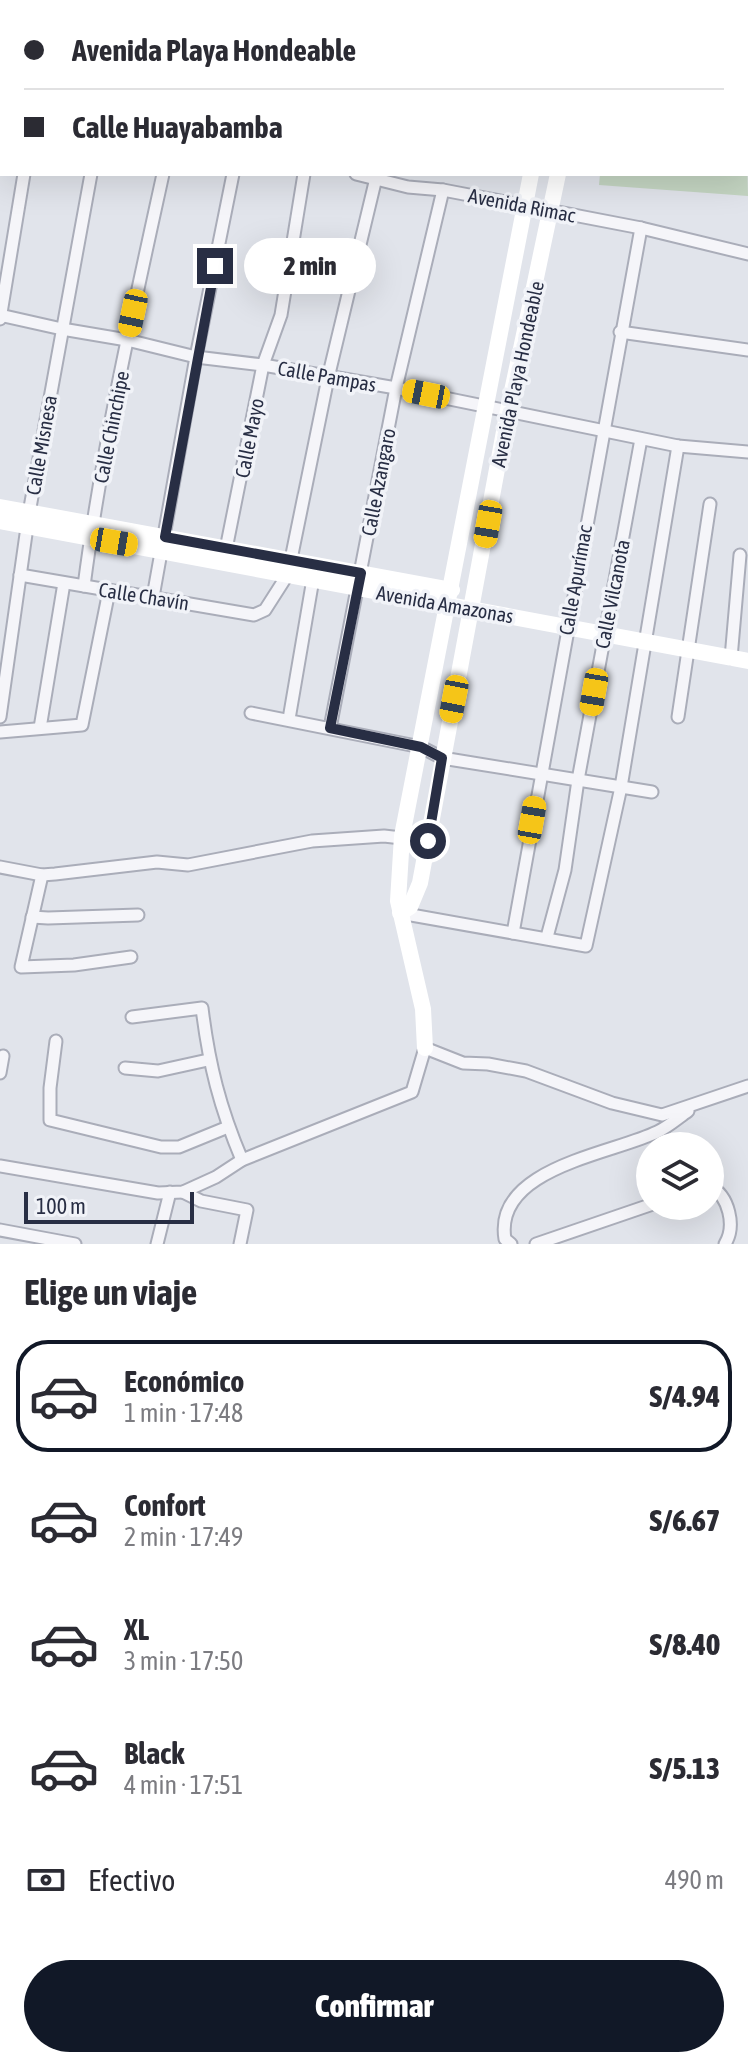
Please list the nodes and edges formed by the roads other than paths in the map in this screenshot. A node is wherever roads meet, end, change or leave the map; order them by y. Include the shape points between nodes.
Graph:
1 (24, 176) edge
2 (91, 176) edge
3 (163, 176) edge
4 (233, 176) edge
5 (304, 176) edge
6 (366, 176) edge
7 (411, 176) edge
8 (531, 176) edge
9 (558, 176) edge
10 (376, 178) junction
11 (408, 187) junction
12 (443, 190) junction
13 (525, 206) junction
14 (551, 210) junction
15 (641, 228) junction
16 (748, 254) edge
17 (0, 317) edge
18 (62, 329) junction
19 (620, 332) junction
20 (127, 340) junction
21 (748, 350) edge
22 (196, 357) junction
23 (263, 365) junction
24 (328, 378) junction
25 (396, 388) junction
26 (485, 406) junction
27 (508, 410) junction
28 (602, 431) junction
29 (641, 439) junction
30 (678, 446) junction
31 (748, 452) edge
32 (710, 504) dead end
33 (0, 507) edge
34 (28, 519) junction
35 (0, 521) edge
36 (91, 531) junction
37 (163, 544) junction
38 (740, 555) dead end
39 (225, 556) junction
40 (289, 567) junction
41 (20, 575) junction
42 (313, 579) junction
43 (359, 581) junction
44 (64, 583) junction
45 (84, 586) junction
46 (109, 591) junction
47 (153, 597) junction
48 (450, 597) junction
49 (472, 609) junction
50 (567, 626) junction
51 (605, 633) junction
52 (646, 641) junction
53 (689, 649) junction
54 (740, 660) edge
55 (251, 713) dead end
56 (0, 717) edge
57 (678, 717) dead end
58 (289, 719) junction
59 (40, 728) junction
60 (330, 728) junction
61 (0, 732) edge
62 (421, 747) junction
63 (442, 758) junction
64 (540, 774) junction
65 (578, 780) junction
66 (621, 787) junction
67 (652, 792) dead end
68 (402, 836) junction
69 (428, 841) junction
70 (0, 867) edge
71 (42, 875) junction
72 (400, 913) junction
73 (138, 915) dead end
74 (32, 917) junction
75 (513, 933) junction
76 (547, 937) junction
77 (131, 957) dead end
78 (132, 1017) dead end
79 (56, 1041) dead end
80 (425, 1048) junction
81 (3, 1056) dead end
82 (208, 1060) junction
83 (125, 1068) dead end
84 (0, 1073) edge
85 (748, 1086) edge
86 (696, 1105) junction
87 (228, 1127) junction
88 (242, 1160) junction
89 (0, 1166) edge
90 (170, 1192) junction
91 (183, 1192) junction
92 (724, 1202) edge
93 (636, 1210) edge
94 (0, 1230) edge
95 (75, 1244) edge
96 (157, 1244) edge
97 (240, 1244) edge
98 (511, 1244) edge
99 (536, 1244) edge
100 (725, 1244) edge

1 - 17 street
2 - 18 street, Calle Misnesa
3 - 20 street, Calle Chinchipe
4 - 22 street
5 - 23 street, Calle Mayo via 281,315
6 - 10 street, Avenida Rimac
7 - 11 street
8 - 13 street, Avenida Playa Hondeable
9 - 14 street, Avenida Playa Hondeable
10 - 11 street, Avenida Rimac
10 - 24 street
11 - 12 street, Avenida Rimac
12 - 13 street, Avenida Rimac
12 - 25 street, Calle Azangaro
13 - 14 street, Avenida Rimac
13 - 26 street, Avenida Playa Hondeable
14 - 15 street, Avenida Rimac
14 - 27 street, Avenida Playa Hondeable
15 - 16 street, Avenida Rimac
15 - 19 street, Calle Apurímac
17 - 18 street, Calle Pampas
18 - 20 street, Calle Pampas
18 - 34 street, Calle Misnesa
19 - 21 street
19 - 28 street, Calle Apurímac
20 - 22 street, Calle Pampas
20 - 36 street, Calle Chinchipe
22 - 23 street, Calle Pampas
22 - 37 street
23 - 24 street, Calle Pampas
23 - 39 street, Calle Mayo
24 - 25 street, Calle Pampas
24 - 40 street
25 - 26 street, Calle Pampas
25 - 43 street, Calle Azangaro
26 - 27 street, Calle Pampas
26 - 48 street, Avenida Playa Hondeable
27 - 28 street, Calle Pampas
27 - 49 street, Avenida Playa Hondeable
28 - 29 street, Calle Pampas
28 - 50 street, Calle Apurímac
29 - 30 street, Calle Pampas
29 - 51 street, Calle Vilcanota
30 - 31 street, Calle Pampas
30 - 52 street
32 - 53 street
33 - 34 street, Avenida Amazonas
34 - 35 street, Avenida Amazonas
34 - 36 street, Avenida Amazonas
34 - 41 street, Calle Misnesa
36 - 37 street, Avenida Amazonas
36 - 45 street, Calle Chinchipe
37 - 39 street, Avenida Amazonas
37 - 47 street
38 - 54 street
39 - 40 street, Avenida Amazonas
40 - 42 street, Avenida Amazonas
40 - 43 street, Avenida Amazonas
40 - 47 street, Calle Chavín via 265,610 254,615
41 - 44 street, Calle Chavín
41 - 56 street, Calle Misnesa
42 - 43 street, Avenida Amazonas
42 - 58 street
43 - 48 street, Avenida Amazonas
43 - 60 street, Calle Azangaro
44 - 45 street, Calle Chavín
44 - 59 street
45 - 46 street, Calle Chavín
46 - 47 street, Calle Chavín
46 - 59 street via 82,725
48 - 49 street, Avenida Amazonas
48 - 62 street, Avenida Playa Hondeable
49 - 50 street, Avenida Amazonas
49 - 63 street, Avenida Playa Hondeable
50 - 51 street, Avenida Amazonas
50 - 64 street, Calle Apurímac
51 - 52 street, Avenida Amazonas
51 - 65 street, Calle Vilcanota
52 - 53 street, Avenida Amazonas
52 - 66 street
53 - 54 street, Avenida Amazonas
53 - 57 street
55 - 58 street
58 - 60 street
59 - 61 street
60 - 62 street
62 - 63 street
62 - 68 street, Avenida Playa Hondeable
63 - 64 street
63 - 69 street, Avenida Playa Hondeable
64 - 65 street
64 - 75 street, Calle Apurímac
65 - 66 street
65 - 76 street, Calle Vilcanota via 563,881
66 - 67 street
66 - 76 street via 586,946
68 - 69 street
68 - 71 street via 312,841 188,865 157,862
68 - 72 street, Avenida Playa Hondeable
69 - 72 street, Avenida Playa Hondeable via 416,897
70 - 71 street
71 - 74 street
72 - 75 street
72 - 80 street via 421,996
73 - 74 street
74 - 77 street via 21,967
75 - 76 street
78 - 82 street via 202,1008
79 - 87 street via 50,1120 170,1147
80 - 86 street via 463,1063 526,1071 632,1109 662,1115
80 - 88 street via 412,1092
81 - 84 street
82 - 83 street via 158,1071
82 - 87 street
85 - 86 street
86 - 98 street via 658,1132 544,1173 521,1191 509,1210 503,1227
87 - 88 street
88 - 91 street
89 - 90 street
90 - 91 street
90 - 96 street
91 - 97 street via 247,1210
92 - 100 street via 730,1216
93 - 99 street
94 - 95 street

